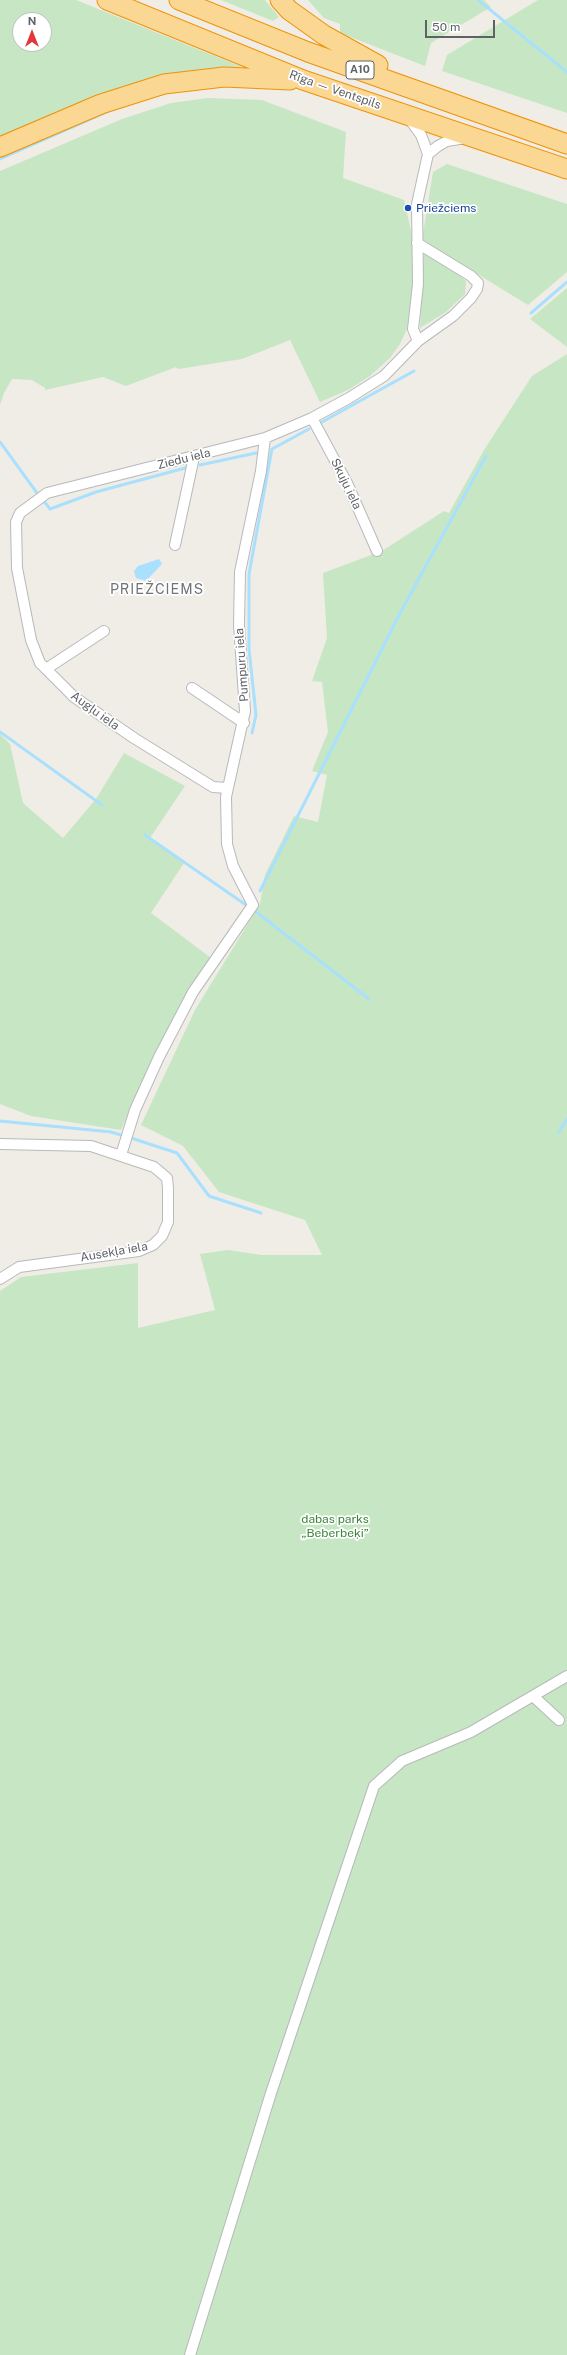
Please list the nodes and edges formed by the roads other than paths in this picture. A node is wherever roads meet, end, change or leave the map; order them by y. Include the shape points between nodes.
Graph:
1 (107, 0) edge
2 (179, 0) edge
3 (280, 0) edge
4 (303, 80) junction
5 (407, 115) junction
6 (543, 136) junction
7 (470, 137) junction
8 (567, 144) edge
9 (0, 148) edge
10 (428, 154) junction
11 (567, 169) edge
12 (417, 243) junction
13 (418, 342) junction
14 (312, 418) junction
15 (265, 438) junction
16 (194, 457) junction
17 (39, 498) joint
18 (175, 545) dead end
19 (377, 551) dead end
20 (104, 631) dead end
21 (46, 669) junction
22 (192, 688) dead end
23 (244, 723) junction
24 (227, 788) junction
25 (0, 1144) edge
26 (121, 1155) junction
27 (0, 1279) edge
28 (567, 1676) edge
29 (533, 1696) junction
30 (559, 1720) dead end
31 (190, 2355) edge

1 - 4 highway, Rīga — Ventspils / A10
2 - 6 highway, A10 via 308,52
3 - 6 highway via 289,10 324,35 357,55 460,96
4 - 5 highway, Rīga — Ventspils / A10
4 - 9 highway via 224,77 164,84 100,104
5 - 7 highway, Rīga — Ventspils / A10
5 - 10 street via 421,135
6 - 8 highway, A10
7 - 10 street via 447,141
7 - 11 highway, Rīga — Ventspils / A10
10 - 12 street via 417,204
12 - 13 street via 418,284 413,329
12 - 13 street via 471,276 478,283 471,298 453,316
13 - 14 street, Ziedu iela via 384,376
14 - 15 street, Ziedu iela
14 - 19 street, Skuju iela via 348,483
15 - 16 street, Ziedu iela
15 - 23 street, Pumpuru iela via 261,471 243,548 238,590
16 - 17 street, Ziedu iela via 47,493
16 - 18 street
17 - 21 street, Augļu iela via 20,513 15,533 18,568 32,640 40,663
20 - 21 street
21 - 24 street, Augļu iela via 74,697 165,758 213,787
22 - 23 street
23 - 24 street, Pumpuru iela
24 - 26 street, Pumpuru iela via 227,844 233,866 253,905 193,992 169,1037 135,1110
25 - 26 street, Ausekļa iela via 77,1145
26 - 27 street, Ausekļa iela via 154,1167 167,1178 168,1222 154,1246 139,1251 20,1267
28 - 29 street
29 - 30 street
29 - 31 street via 471,1732 402,1760 374,1786 271,2093

